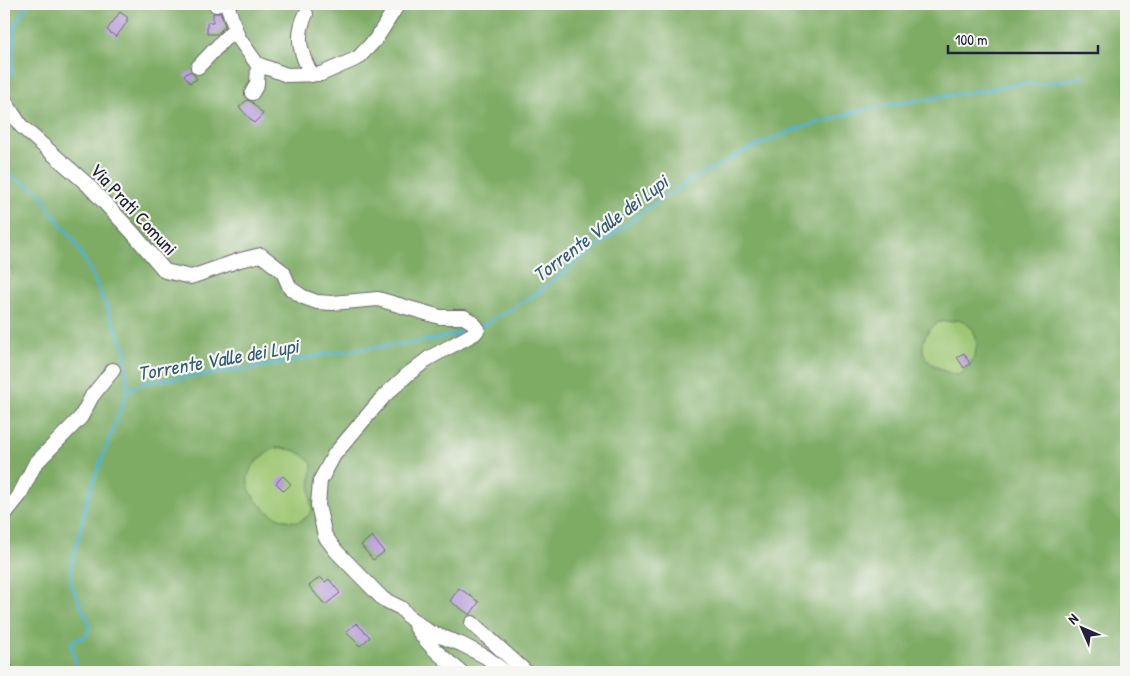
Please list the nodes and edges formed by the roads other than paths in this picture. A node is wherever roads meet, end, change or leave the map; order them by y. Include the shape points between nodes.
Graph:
1 (220, 4) edge
2 (398, 4) edge
3 (306, 14) dead end
4 (235, 28) junction
5 (258, 64) junction
6 (198, 67) dead end
7 (312, 75) junction
8 (252, 93) dead end
9 (4, 100) edge
10 (113, 370) dead end
11 (4, 515) edge
12 (410, 618) junction
13 (472, 623) dead end
14 (461, 672) edge
15 (505, 672) edge
16 (526, 672) edge

1 - 4 street
2 - 7 street via 376,39 358,58
3 - 7 street via 299,35
4 - 5 street
4 - 6 street
5 - 7 street via 287,75
5 - 8 street via 257,84
9 - 12 street, Via Prati Comuni via 21,126 87,184 165,272 191,277 261,255 283,272 290,288 310,300 378,299 440,317 464,317 476,325 475,333 429,358 384,396 334,455 320,482 318,505 325,536 383,599 401,608
10 - 11 street via 92,396 81,417 35,464 20,496
12 - 14 street via 420,635
12 - 15 street, Via Prati Comuni via 429,632 486,657
13 - 16 street

